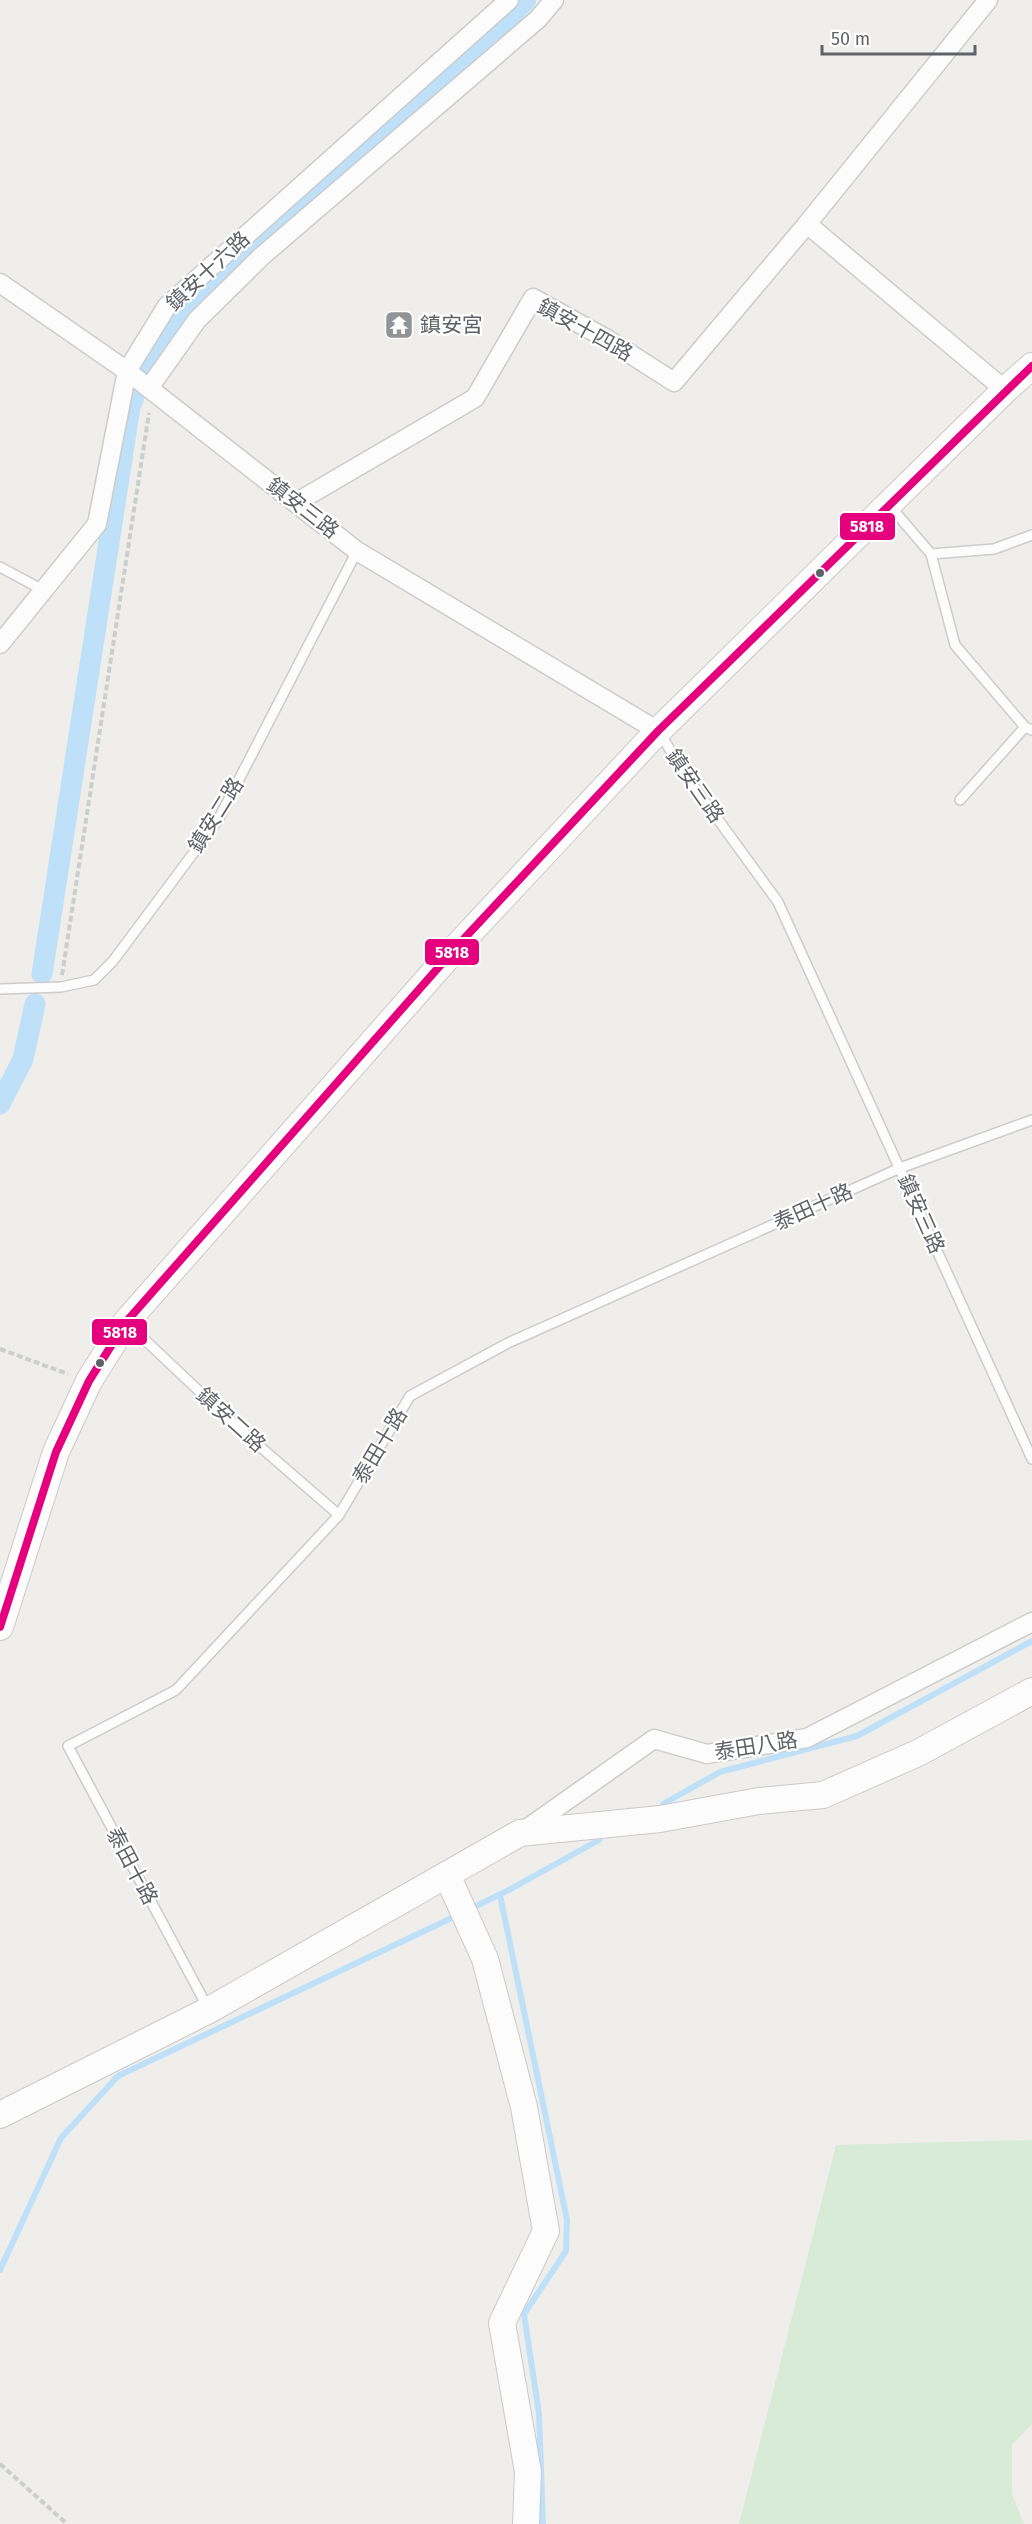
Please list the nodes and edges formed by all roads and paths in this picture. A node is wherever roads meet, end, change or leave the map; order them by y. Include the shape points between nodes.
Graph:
1 (509, 0) edge
2 (554, 0) edge
3 (988, 0) edge
4 (807, 224) junction
5 (0, 283) edge
6 (1032, 366) edge
7 (127, 371) junction
8 (149, 388) junction
9 (1005, 390) junction
10 (297, 502) junction
11 (889, 504) junction
12 (1032, 535) edge
13 (357, 550) junction
14 (931, 554) junction
15 (0, 567) edge
16 (43, 590) junction
17 (0, 644) edge
18 (1029, 728) edge
19 (658, 731) junction
20 (960, 800) dead end
21 (61, 987) junction
22 (0, 989) edge
23 (1032, 1120) edge
24 (900, 1168) junction
25 (126, 1322) junction
26 (0, 1349) edge
27 (89, 1382) junction
28 (1032, 1459) edge
29 (339, 1515) junction
30 (1032, 1622) edge
31 (0, 1627) edge
32 (1032, 1691) edge
33 (520, 1833) junction
34 (447, 1875) junction
35 (210, 2010) junction
36 (0, 2115) edge
37 (0, 2464) edge
38 (67, 2524) edge
39 (526, 2524) edge

1 - 7 street, 鎮安十六路 via 167,306
2 - 8 street via 538,19 262,256 197,320
3 - 4 street, 鎮安十四路
4 - 9 street
4 - 10 street, 鎮安十四路 via 674,382 533,298 475,398
5 - 7 street, 鎮安三路
6 - 9 street
7 - 8 street, 鎮安三路
7 - 16 street, 鎮安十六路 via 97,524
8 - 10 street, 鎮安三路
8 - 21 path via 150,408
9 - 11 street
10 - 13 street, 鎮安三路
11 - 14 lane
11 - 19 street
12 - 14 lane via 994,549
13 - 19 street, 鎮安三路
13 - 21 lane, 鎮安二路 via 218,820 113,961 94,980
14 - 18 lane via 955,645
15 - 16 lane
16 - 17 street, 鎮安十六路
18 - 20 lane
19 - 24 lane, 鎮安三路 via 778,902
19 - 25 street via 460,943
21 - 22 lane, 鎮安二路
23 - 24 lane, 泰田十路
24 - 28 lane, 鎮安三路
24 - 29 lane, 泰田十路 via 508,1343 410,1396
25 - 27 street
25 - 29 lane, 鎮安二路 via 234,1424
26 - 27 path
27 - 31 street via 56,1452
29 - 35 lane, 泰田十路 via 176,1690 68,1746
30 - 33 street, 泰田八路 via 807,1738 706,1754 654,1739
32 - 33 street via 918,1754 823,1795 759,1801 660,1819
33 - 34 street
34 - 35 street
34 - 39 street via 485,1959 524,2107 546,2231 502,2323 528,2472
35 - 36 street
37 - 38 path

